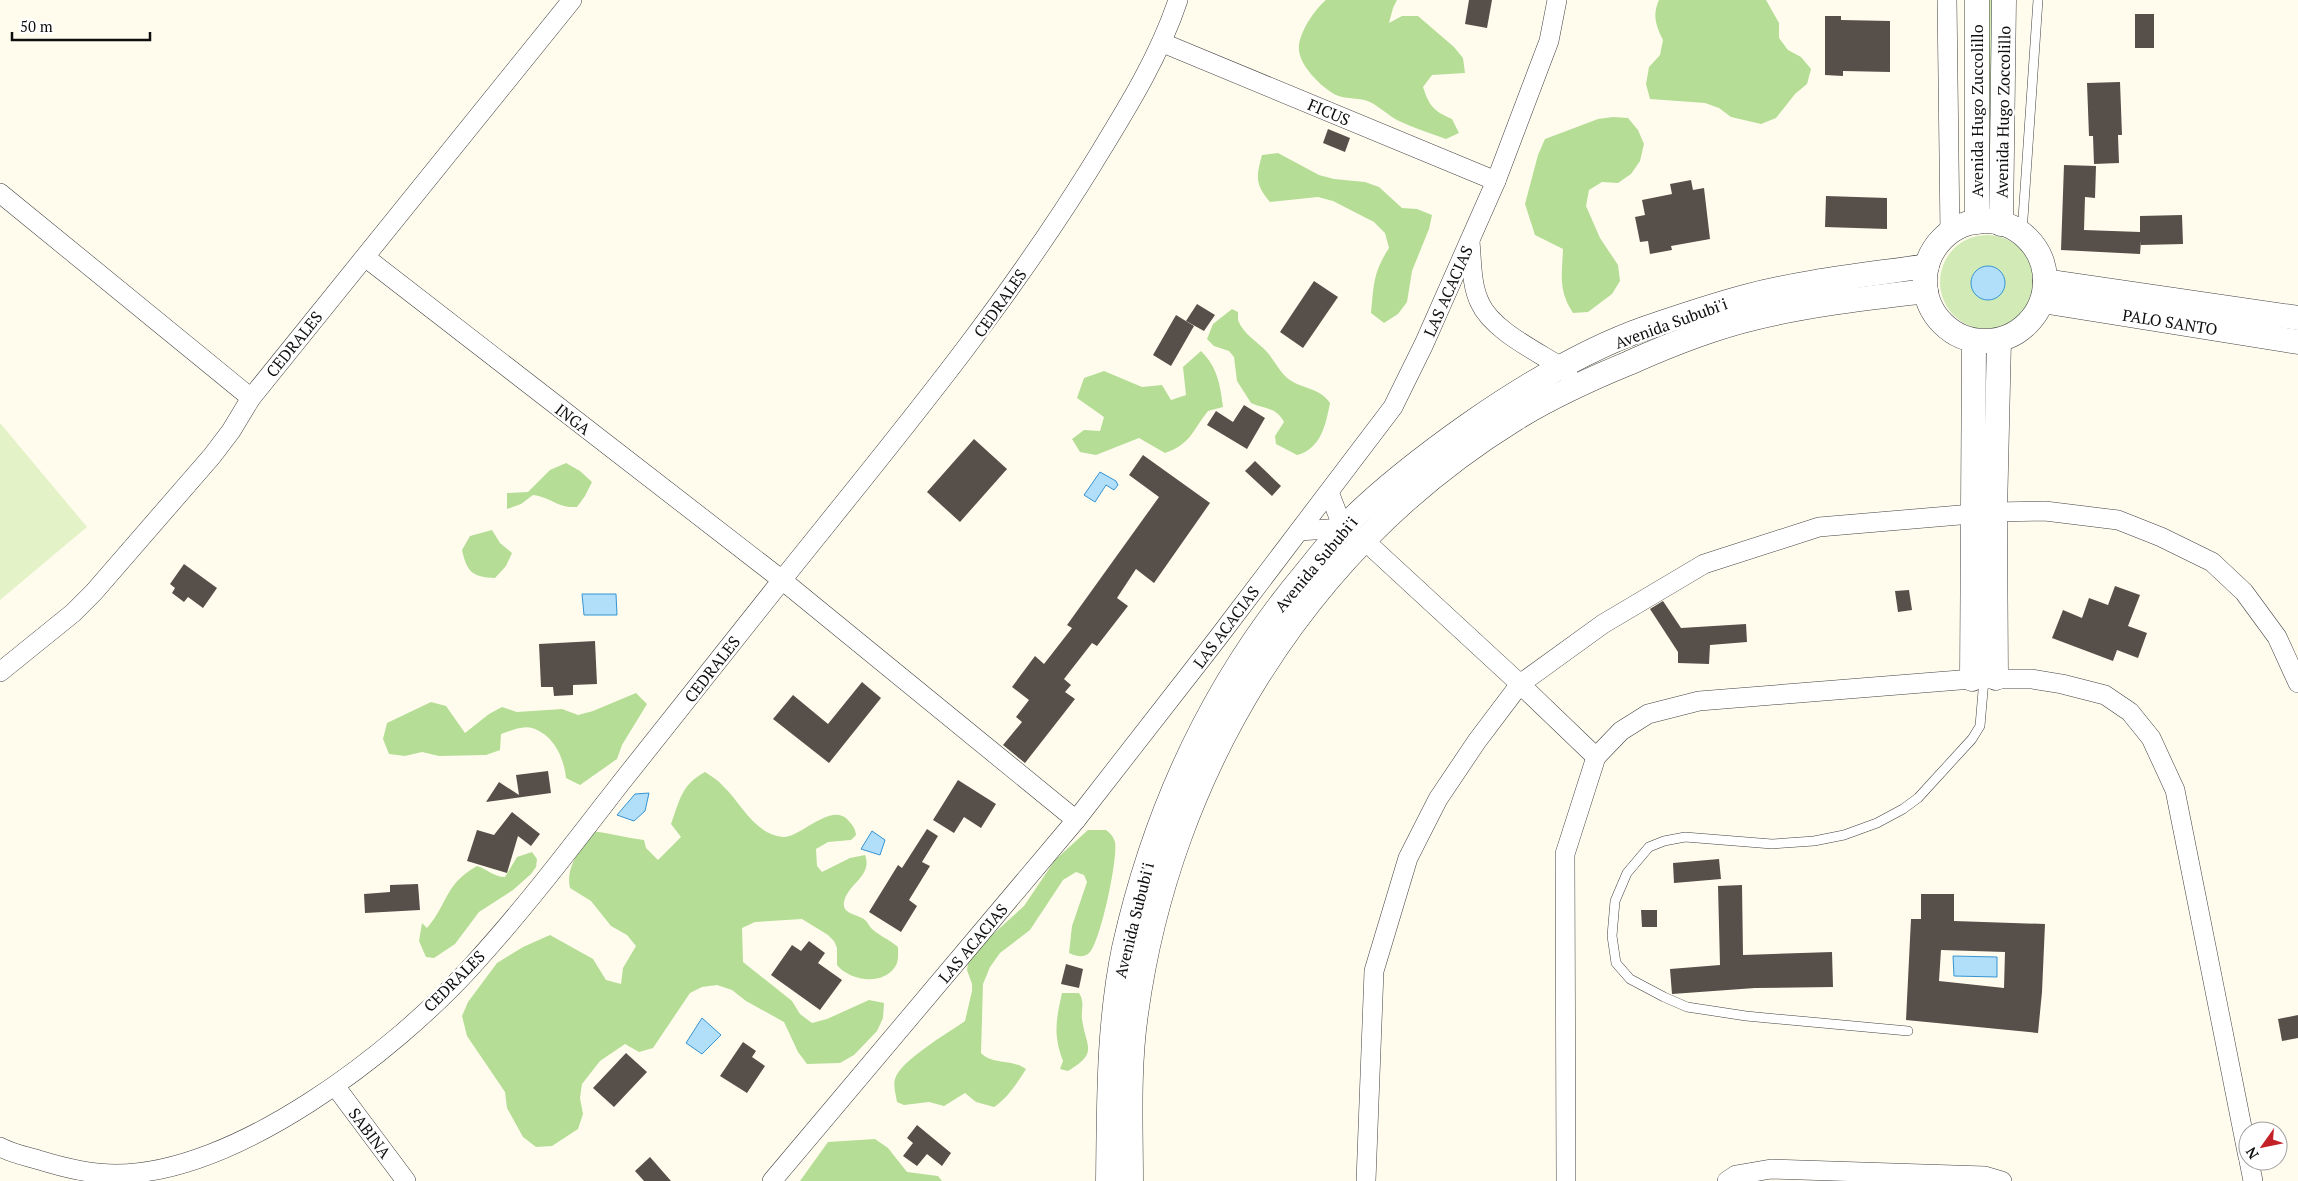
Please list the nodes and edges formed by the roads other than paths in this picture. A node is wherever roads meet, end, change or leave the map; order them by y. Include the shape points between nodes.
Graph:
1 (572, 0) edge
2 (1178, 0) edge
3 (1557, 0) edge
4 (1947, 0) edge
5 (1977, 0) edge
6 (2004, 0) edge
7 (2038, 0) edge
8 (1162, 43) junction
9 (1496, 181) junction
10 (0, 193) edge
11 (1977, 222) junction
12 (2011, 228) junction
13 (1950, 234) junction
14 (1470, 241) junction
15 (365, 257) junction
16 (1927, 266) junction
17 (1926, 291) junction
18 (2044, 291) junction
19 (2298, 318) edge
20 (1999, 340) junction
21 (1974, 341) junction
22 (2298, 342) edge
23 (1561, 367) junction
24 (1578, 384) junction
25 (251, 398) junction
26 (1329, 492) junction
27 (1984, 513) junction
28 (1343, 528) junction
29 (1299, 531) junction
30 (1364, 541) junction
31 (782, 580) junction
32 (0, 672) edge
33 (1984, 678) junction
34 (2298, 683) edge
35 (1520, 684) junction
36 (1596, 758) junction
37 (1076, 820) junction
38 (1908, 1031) dead end
39 (335, 1086) junction
40 (2241, 1121) edge
41 (0, 1147) edge
42 (1855, 1176) edge
43 (406, 1181) edge
44 (772, 1181) edge
45 (1108, 1181) edge
46 (1131, 1181) edge
47 (1366, 1181) edge
48 (1566, 1181) edge
49 (1727, 1181) edge
50 (2002, 1181) edge

1 - 15 street, CEDRALES
2 - 8 street, CEDRALES
3 - 9 street, LAS ACACIAS via 1549,40
4 - 13 street
5 - 11 street, Avenida Hugo Zuccolillo
6 - 12 street, Avenida Hugo Zoccolillo
7 - 12 lane
8 - 9 street, FICUS
8 - 31 street, CEDRALES via 1135,95 1061,216 975,338
9 - 14 street, LAS ACACIAS
10 - 25 street
11 - 12 street
11 - 13 street
12 - 18 street via 2033,245 2042,262
13 - 16 street via 1934,250
14 - 23 street via 1480,303 1495,325
14 - 26 street, LAS ACACIAS via 1393,407
15 - 25 street, CEDRALES
15 - 31 street, INGA
16 - 17 street
16 - 23 street, Avenida Sububi'i via 1746,297 1642,330
17 - 21 street via 1942,324
17 - 24 street, Avenida Sububi'i via 1824,303 1752,318 1665,347
18 - 19 street, PALO SANTO
18 - 20 street via 2032,319 2017,332
18 - 22 street, PALO SANTO
20 - 21 street
20 - 27 street
21 - 27 street
23 - 24 street
23 - 28 street, Avenida Sububi'i via 1501,402 1430,452
24 - 30 street, Avenida Sububi'i via 1515,419 1443,469
25 - 32 street, CEDRALES via 212,456 94,592
26 - 28 street
26 - 29 street, LAS ACACIAS
27 - 33 street
27 - 34 street via 2045,511 2118,520 2212,562 2244,592 2276,637
27 - 35 street via 1819,527 1704,564 1604,624
28 - 29 street
28 - 30 street
28 - 45 street, Avenida Sububi'i via 1244,654 1198,736 1162,817 1137,896 1113,1012
29 - 37 street, LAS ACACIAS
30 - 35 street
30 - 46 street, Avenida Sububi'i via 1306,607 1252,684 1218,744 1182,826 1162,888 1135,1016
31 - 37 street
31 - 39 street, CEDRALES via 526,903 471,967 412,1024
33 - 36 street via 1699,701 1648,714 1621,731
33 - 38 lane via 1980,726 1972,739 1918,798 1903,809 1844,835 1814,841 1772,844 1685,837 1664,841 1649,847 1627,873 1615,901 1612,936 1616,962 1630,979 1664,997 1687,1007 1746,1016
33 - 40 street via 2062,684 2106,696 2130,712 2151,738 2175,790
35 - 36 street
35 - 47 street via 1438,799 1408,858 1374,971
36 - 48 street via 1565,854
37 - 44 street, LAS ACACIAS
39 - 41 street, CEDRALES via 262,1130 218,1151 172,1166 118,1174 77,1172
39 - 43 street, SABINA
42 - 49 street via 1772,1169 1736,1175
42 - 50 street via 1986,1176

